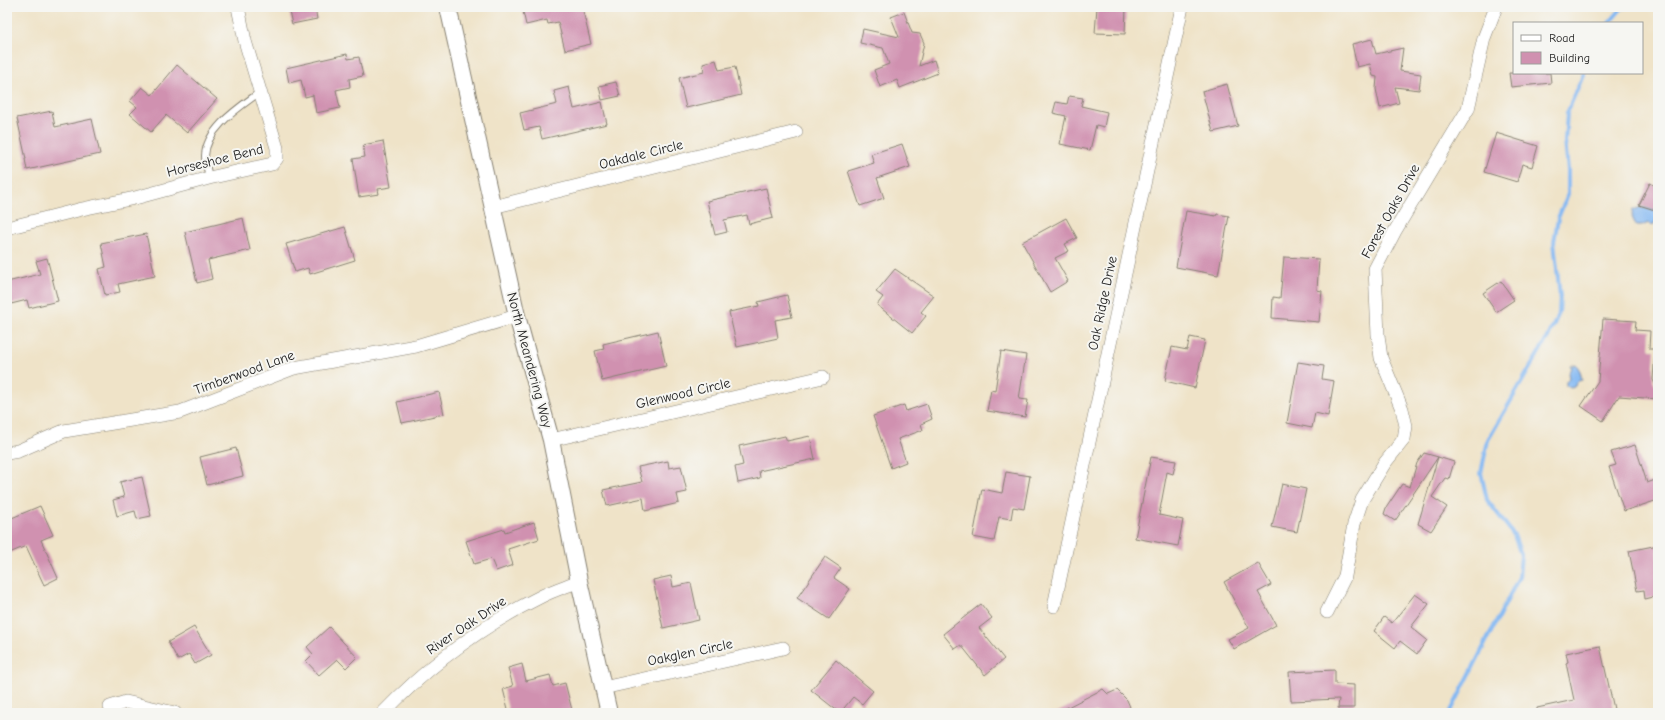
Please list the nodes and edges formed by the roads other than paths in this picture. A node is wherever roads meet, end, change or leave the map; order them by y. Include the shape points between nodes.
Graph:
1 (238, 7) edge
2 (448, 7) edge
3 (1182, 7) edge
4 (1496, 7) edge
5 (260, 92) junction
6 (796, 132) dead end
7 (209, 178) junction
8 (493, 207) junction
9 (7, 228) edge
10 (517, 316) junction
11 (823, 378) dead end
12 (551, 440) junction
13 (7, 453) edge
14 (579, 581) junction
15 (1054, 606) dead end
16 (1327, 612) dead end
17 (783, 648) dead end
18 (604, 688) junction
19 (110, 707) dead end
20 (175, 713) edge
21 (383, 713) edge
22 (609, 713) edge

1 - 5 street, Horseshoe Bend
2 - 8 street, North Meandering Way
3 - 15 street, Oak Ridge Drive
4 - 16 street, Forest Oaks Drive via 1484,38 1468,109 1375,269 1381,358 1402,409 1406,426 1404,439 1384,464 1362,500 1354,524 1345,576
5 - 7 lane via 233,111 209,138 205,156
5 - 7 street, Horseshoe Bend via 277,148 277,158 272,164
6 - 8 street, Oakdale Circle
7 - 9 street, Horseshoe Bend
8 - 10 street, North Meandering Way
10 - 12 street, North Meandering Way
10 - 13 street, Timberwood Lane via 416,346 294,368 180,412 64,431 18,451
11 - 12 street, Glenwood Circle
12 - 14 street, North Meandering Way
14 - 18 street, North Meandering Way
14 - 21 street, River Oak Drive via 502,617 444,657
17 - 18 street, Oakglen Circle
18 - 22 street, North Meandering Way
19 - 20 street via 126,702

